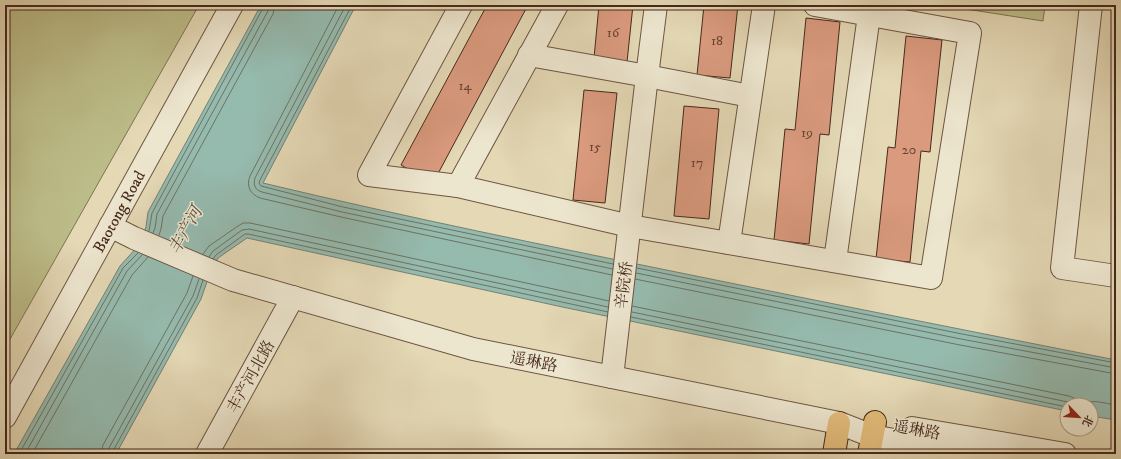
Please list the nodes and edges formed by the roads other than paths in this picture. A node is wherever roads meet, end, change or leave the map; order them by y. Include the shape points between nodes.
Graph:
1 (232, 5) edge
2 (461, 5) edge
3 (557, 5) edge
4 (656, 5) edge
5 (764, 5) edge
6 (815, 5) edge
7 (1091, 5) edge
8 (868, 15) junction
9 (529, 55) junction
10 (647, 76) junction
11 (750, 96) junction
12 (458, 186) junction
13 (110, 226) junction
14 (629, 236) junction
15 (729, 243) junction
16 (835, 261) junction
17 (1116, 276) edge
18 (293, 297) junction
19 (612, 376) junction
20 (5, 417) edge
21 (839, 424) junction
22 (872, 437) edge
23 (207, 454) edge
24 (834, 454) edge
25 (971, 454) edge
26 (1065, 454) edge

1 - 13 street, Baotong Road
2 - 12 street via 369,175
3 - 9 street
4 - 10 street, 辛院桥
5 - 11 street
6 - 8 street
7 - 17 street via 1062,268
8 - 16 street
8 - 16 street via 970,34 931,278
9 - 10 street
9 - 12 street
10 - 11 street
10 - 14 street, 辛院桥
11 - 15 street
12 - 14 street
13 - 18 street, 遥琳路 via 233,280
13 - 20 street, Baotong Road
14 - 15 street
14 - 19 street, 辛院桥
15 - 16 street
18 - 19 street, 遥琳路 via 473,349
18 - 23 street, 丰产河北路
19 - 21 street, 遥琳路
21 - 22 street, 遥琳路
21 - 24 main road
22 - 25 street, 遥琳路
22 - 26 street, 遥琳路

